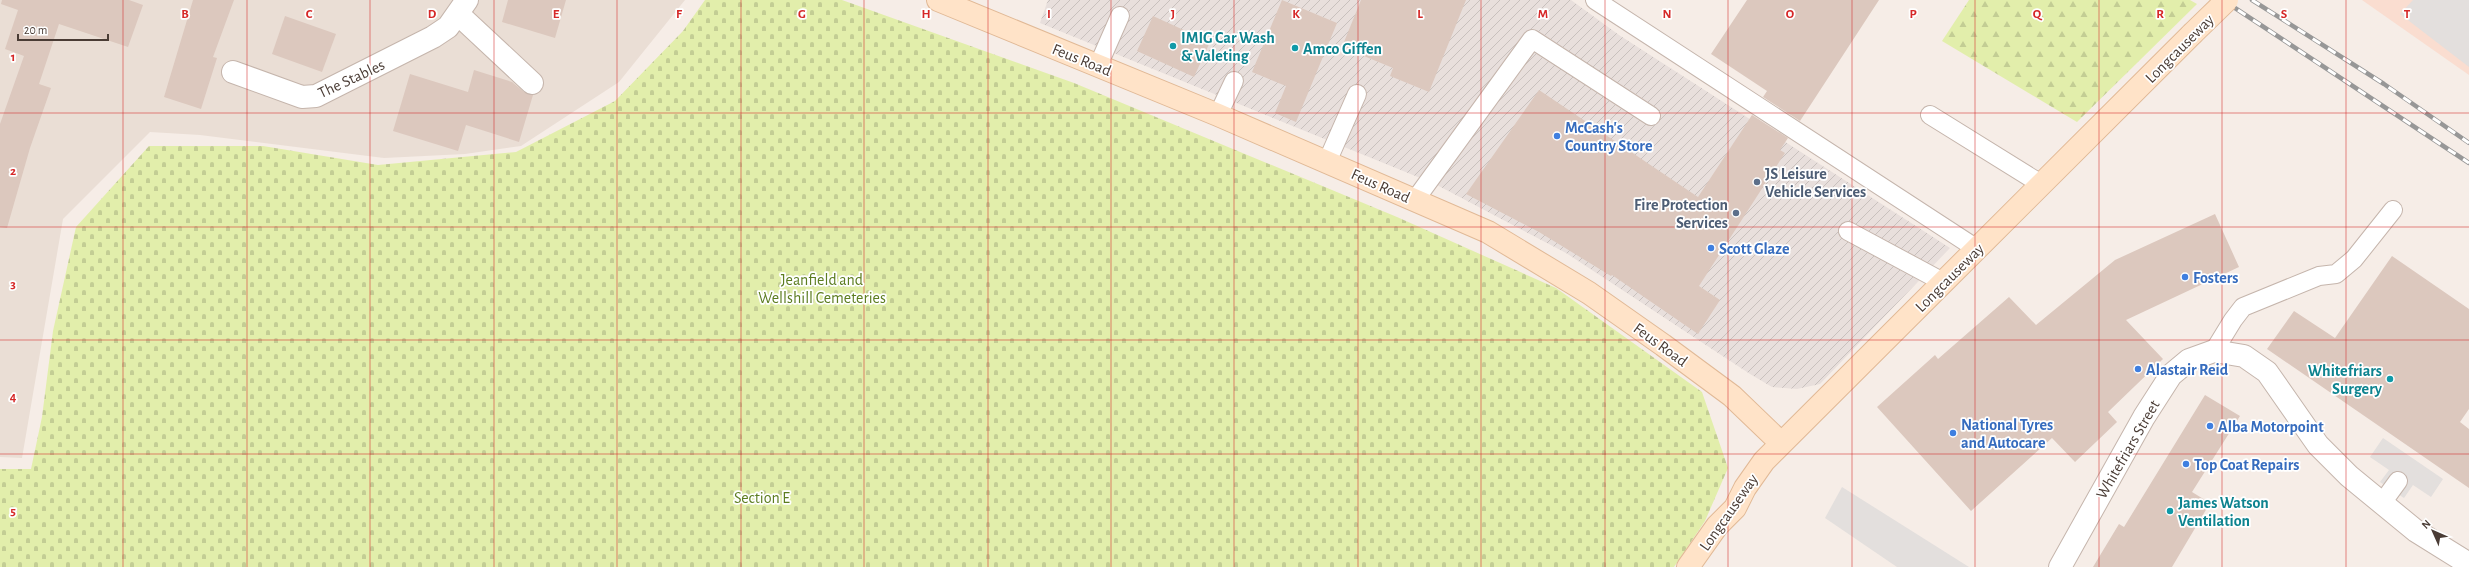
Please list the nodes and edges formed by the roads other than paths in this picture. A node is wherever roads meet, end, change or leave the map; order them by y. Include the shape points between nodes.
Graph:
1 (938, 0) edge
2 (1594, 0) edge
3 (2227, 0) edge
4 (462, 7) edge
5 (1120, 16) dead end
6 (1098, 66) junction
7 (233, 72) dead end
8 (1234, 81) dead end
9 (532, 83) dead end
10 (1357, 94) dead end
11 (1218, 115) junction
12 (1930, 115) dead end
13 (1650, 116) dead end
14 (1327, 162) junction
15 (2041, 184) junction
16 (1415, 200) junction
17 (2393, 210) dead end
18 (1848, 231) dead end
19 (1977, 249) junction
20 (1943, 282) junction
21 (2214, 351) junction
22 (1781, 443) junction
23 (2398, 481) dead end
24 (2382, 503) junction
25 (2469, 564) edge
26 (1688, 567) edge
27 (2060, 567) edge

1 - 6 street, Feus Road
2 - 19 lane
3 - 15 street, Longcauseway, bridge
4 - 7 street, The Stables via 448,27 433,37 316,96 302,97
4 - 9 street, The Stables
5 - 6 lane
6 - 11 street, Feus Road
8 - 11 lane
10 - 14 lane
11 - 14 street, Feus Road
12 - 15 lane
13 - 16 lane via 1532,39
14 - 16 street, Feus Road
15 - 19 street, Longcauseway
16 - 22 street, Feus Road via 1488,232 1589,293 1732,396
17 - 21 lane via 2354,260 2336,274 2319,276 2243,307
18 - 20 lane
19 - 20 street, Longcauseway
20 - 22 street, Longcauseway
21 - 24 street via 2244,356 2267,372 2318,445 2349,476
21 - 27 street, Whitefriars Street via 2189,360 2171,375 2144,417
22 - 26 street, Longcauseway via 1764,461 1735,508 1717,526
23 - 24 lane
24 - 25 street via 2416,531

